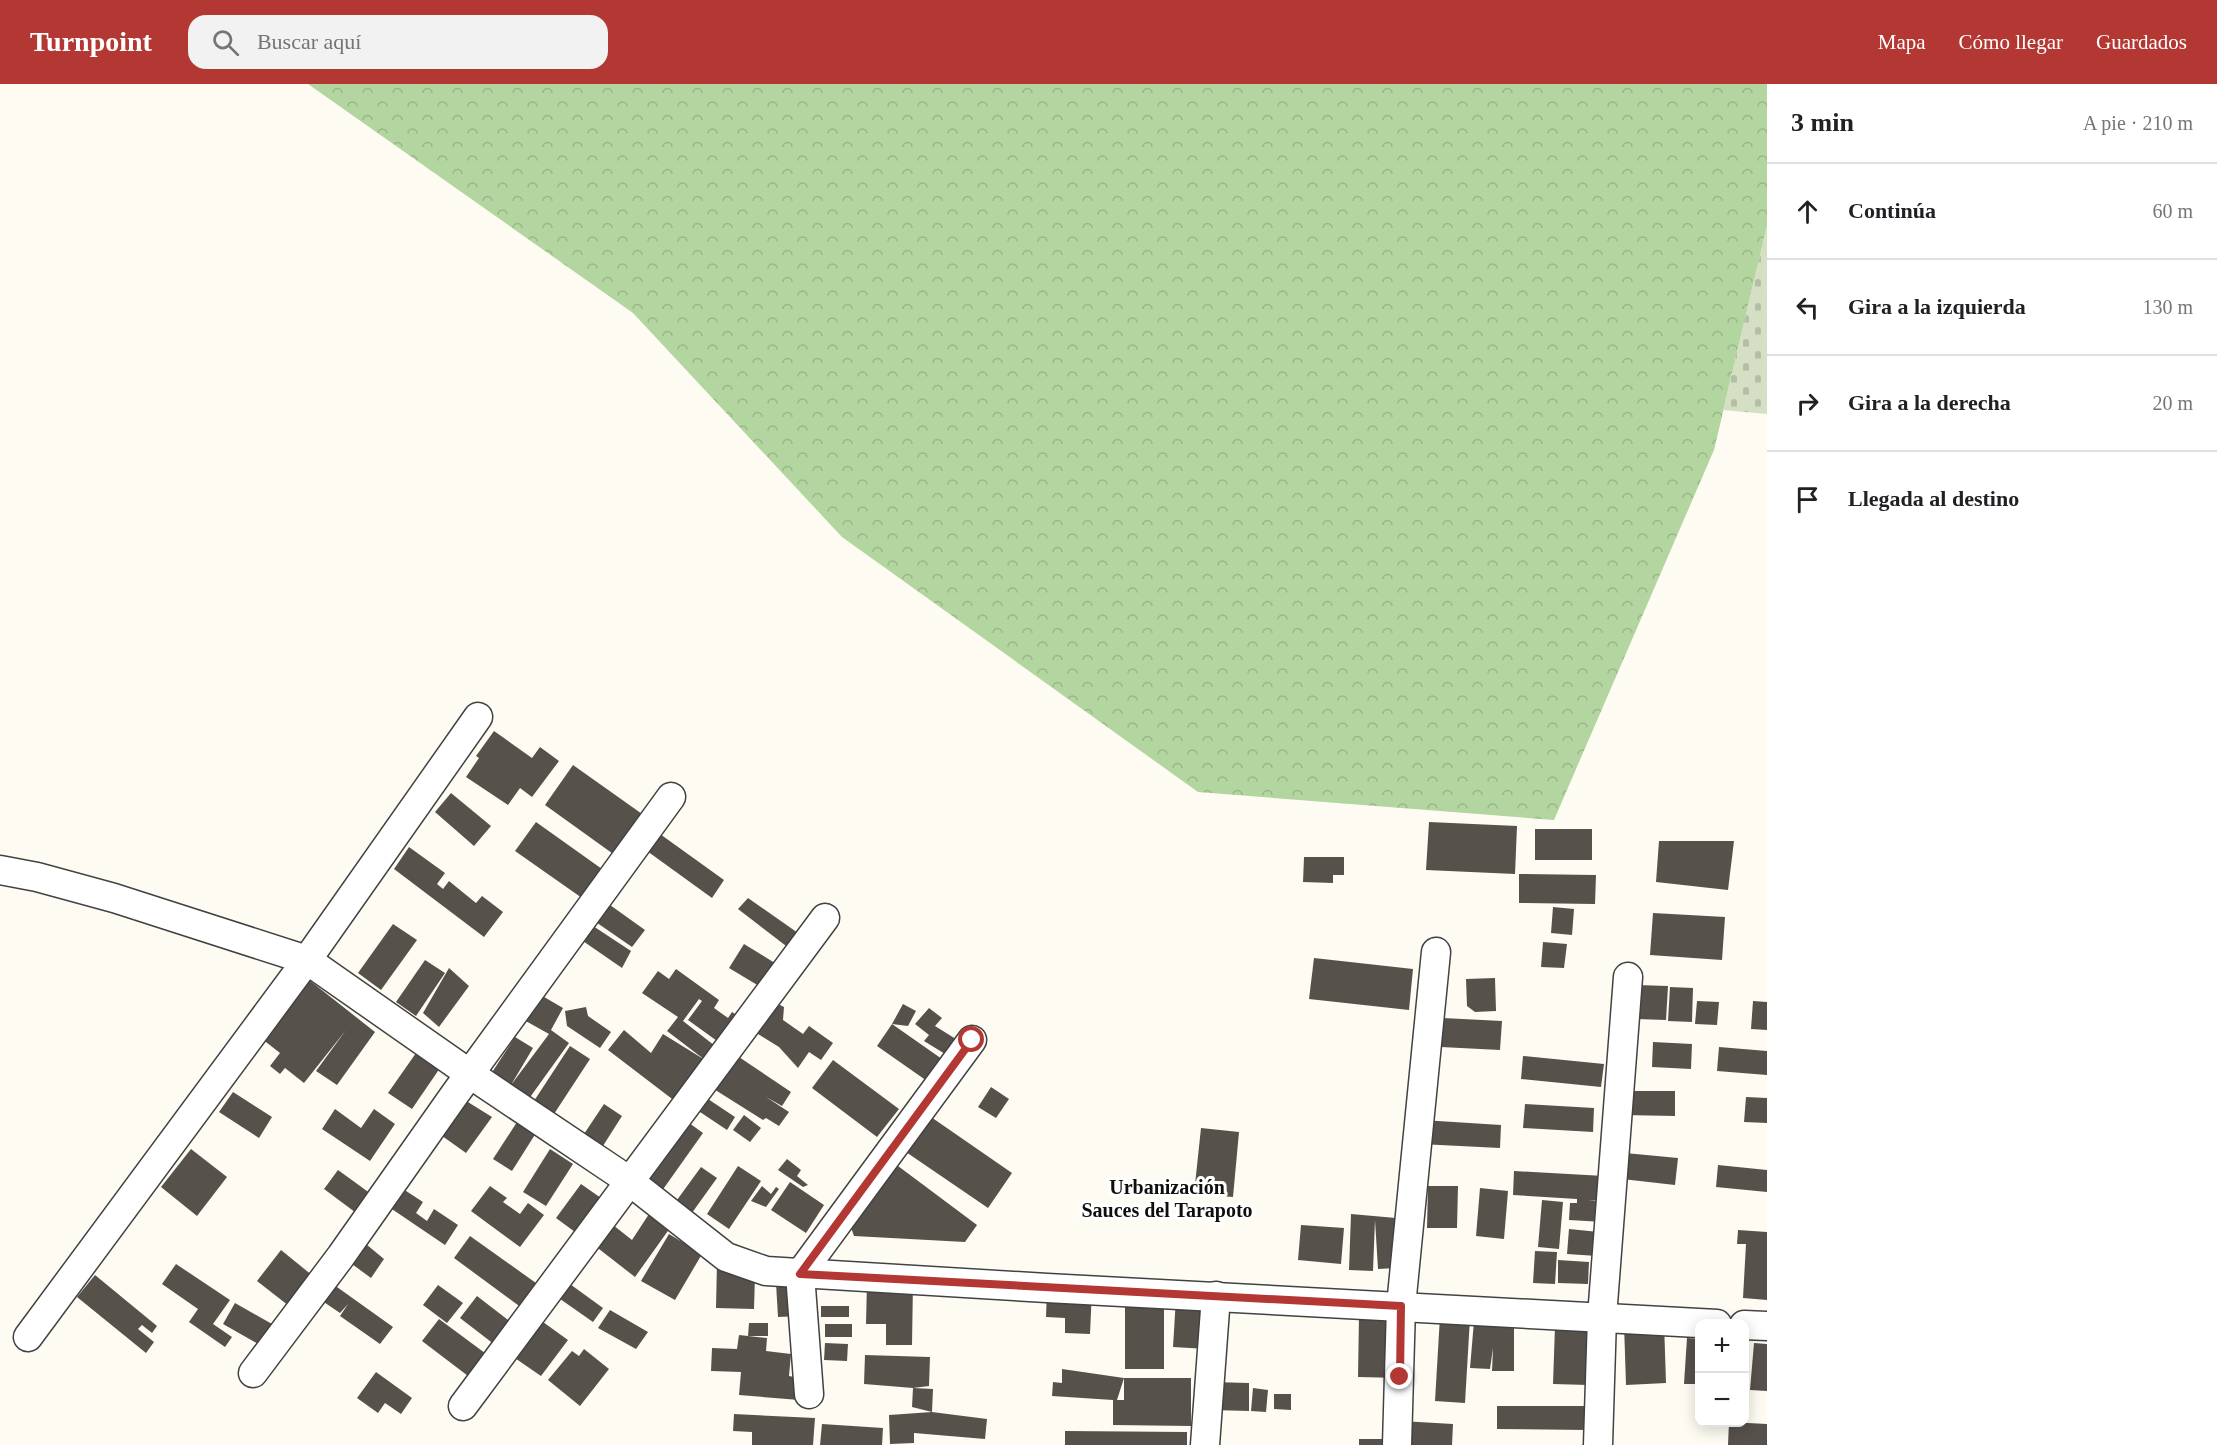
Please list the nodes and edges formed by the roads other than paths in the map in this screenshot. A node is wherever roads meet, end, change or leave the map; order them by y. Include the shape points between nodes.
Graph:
1 (478, 717) dead end
2 (671, 796) dead end
3 (0, 870) edge
4 (825, 918) dead end
5 (1436, 952) dead end
6 (307, 960) junction
7 (1628, 977) dead end
8 (972, 1040) dead end
9 (470, 1074) junction
10 (628, 1180) junction
11 (800, 1274) junction
12 (1216, 1296) junction
13 (1401, 1306) junction
14 (1602, 1317) junction
15 (1695, 1322) edge
16 (1749, 1325) edge
17 (1767, 1326) edge
18 (28, 1337) dead end
19 (253, 1373) dead end
20 (809, 1394) dead end
21 (463, 1406) dead end
22 (1205, 1445) edge
23 (1397, 1445) edge
24 (1599, 1445) edge

1 - 6 street
2 - 9 street
3 - 6 street via 114,898
4 - 10 street
5 - 13 street
6 - 9 street
6 - 18 street
7 - 14 street
8 - 11 street
9 - 10 street
9 - 19 street
10 - 11 street via 726,1257 766,1271
10 - 21 street
11 - 12 street
11 - 20 street
12 - 13 street
12 - 22 street
13 - 14 street
13 - 23 street
14 - 15 street
14 - 24 street
16 - 17 street

